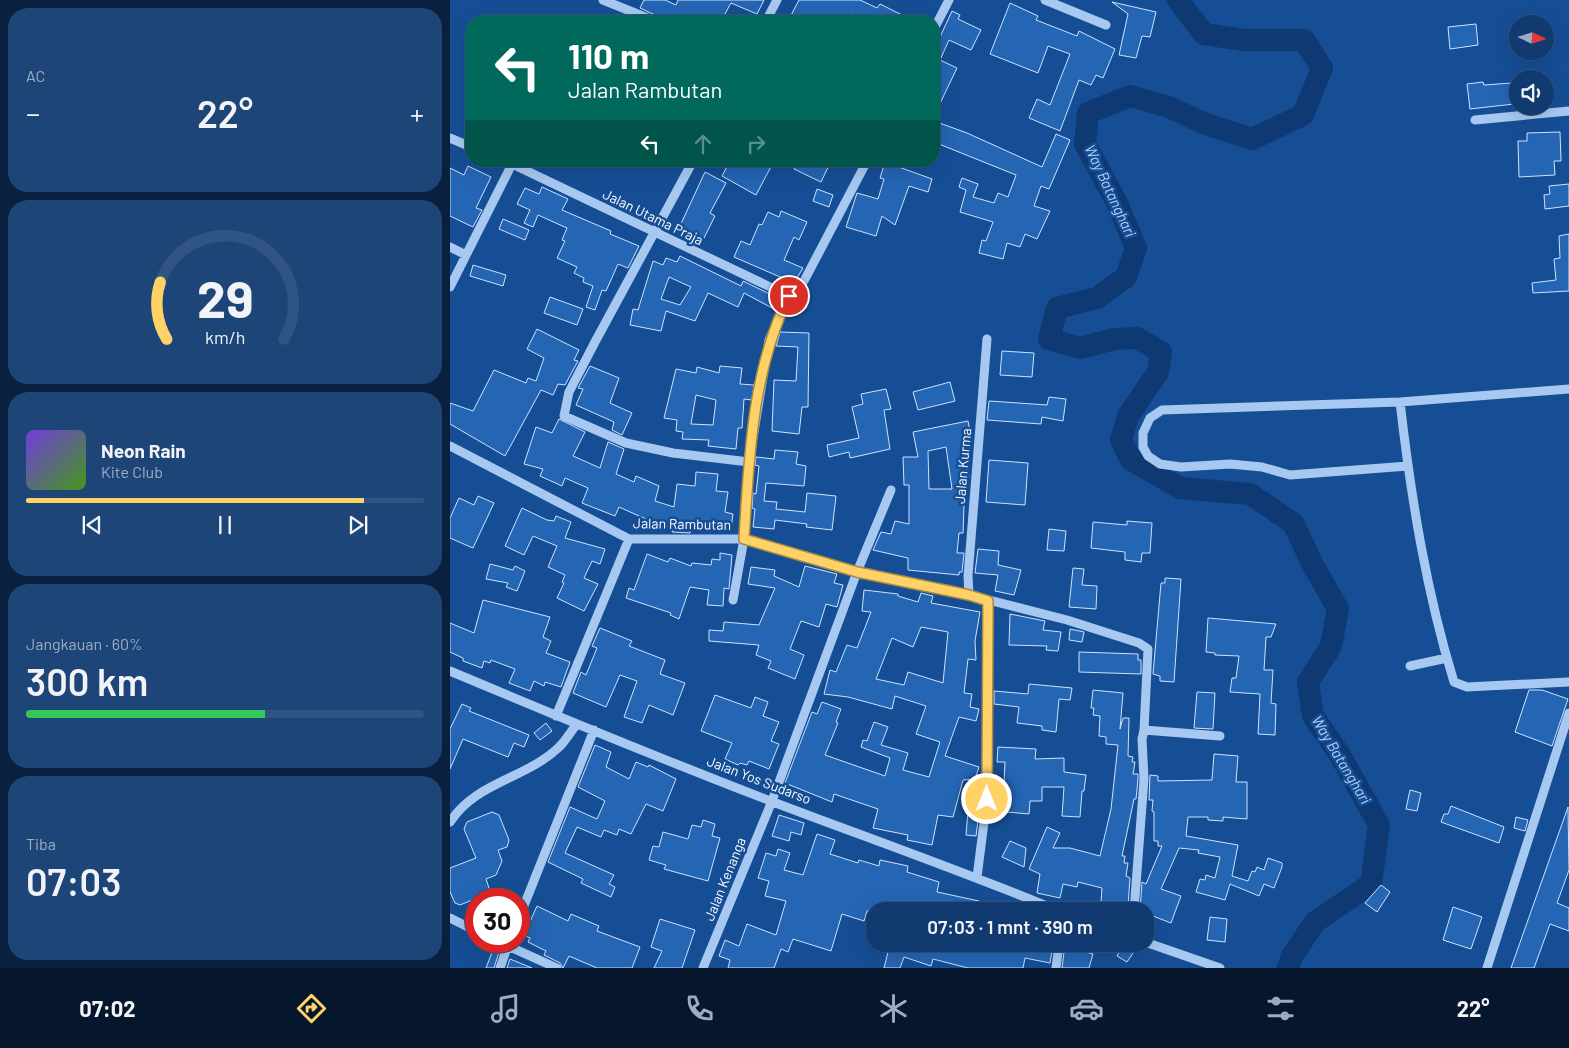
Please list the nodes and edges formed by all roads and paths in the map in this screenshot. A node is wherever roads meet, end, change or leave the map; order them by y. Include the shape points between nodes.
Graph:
1 (603, 0) edge
2 (777, 0) edge
3 (949, 0) edge
4 (1045, 0) edge
5 (640, 15) edge
6 (769, 15) edge
7 (940, 17) edge
8 (1106, 25) dead end
9 (1569, 111) edge
10 (1475, 120) dead end
11 (450, 138) edge
12 (465, 144) edge
13 (507, 167) edge
14 (517, 167) edge
15 (690, 167) edge
16 (864, 167) edge
17 (654, 234) junction
18 (450, 247) edge
19 (466, 254) junction
20 (450, 287) edge
21 (789, 296) junction
22 (987, 339) dead end
23 (1569, 389) edge
24 (1400, 402) junction
25 (450, 446) edge
26 (749, 462) junction
27 (1408, 466) junction
28 (891, 490) dead end
29 (629, 539) junction
30 (744, 539) junction
31 (857, 572) junction
32 (969, 595) junction
33 (733, 600) dead end
34 (988, 601) junction
35 (1447, 658) junction
36 (1410, 666) dead end
37 (450, 671) edge
38 (1569, 682) edge
39 (1569, 713) edge
40 (556, 716) junction
41 (577, 724) junction
42 (594, 730) junction
43 (1144, 730) junction
44 (1220, 736) dead end
45 (772, 801) junction
46 (450, 822) edge
47 (977, 877) junction
48 (530, 890) edge
49 (1037, 902) edge
50 (1135, 902) edge
51 (450, 918) edge
52 (465, 926) edge
53 (1154, 945) edge
54 (1058, 952) edge
55 (505, 953) edge
56 (526, 953) edge
57 (500, 968) edge
58 (557, 968) edge
59 (703, 968) edge
60 (1056, 968) edge
61 (1220, 968) edge
62 (1487, 968) edge

1 - 5 street
2 - 6 street
3 - 7 street
4 - 8 street
9 - 10 street
11 - 12 street
13 - 19 street
14 - 17 street, Jalan Utama Praja
15 - 17 street
16 - 21 street via 804,281
17 - 21 street, Jalan Utama Praja
17 - 26 street via 569,392 564,416 626,443 673,454
18 - 19 street
19 - 20 street
21 - 26 street via 769,340
22 - 32 street, Jalan Kurma
23 - 24 street
24 - 27 street
24 - 27 street via 1162,410 1150,418 1143,434 1143,446 1148,456 1160,464 1180,467 1230,464 1262,467 1290,475
25 - 29 street, Jalan Rambutan
26 - 30 street
27 - 35 street via 1422,558
28 - 31 street, Jalan Kenanga
29 - 30 street, Jalan Rambutan
29 - 40 street
30 - 31 street, Jalan Rambutan
30 - 33 street
31 - 32 street, Jalan Rambutan
31 - 45 street, Jalan Kenanga
32 - 34 street, Jalan Rambutan
34 - 43 street, Jalan Rambutan via 1067,620 1146,645
34 - 47 street via 987,799
35 - 36 street
35 - 38 street via 1454,682 1467,687
37 - 40 street, Jalan Yos Sudarso
39 - 62 street
40 - 41 street, Jalan Yos Sudarso
41 - 42 street, Jalan Yos Sudarso
41 - 46 street via 558,748 533,765 478,792
42 - 45 street, Jalan Yos Sudarso
42 - 48 street
43 - 44 street
43 - 50 street via 1144,779
45 - 47 street, Jalan Yos Sudarso
45 - 59 street, Jalan Kenanga
47 - 49 street, Jalan Yos Sudarso
51 - 52 street
53 - 61 street
54 - 60 street
55 - 57 street
56 - 58 street

